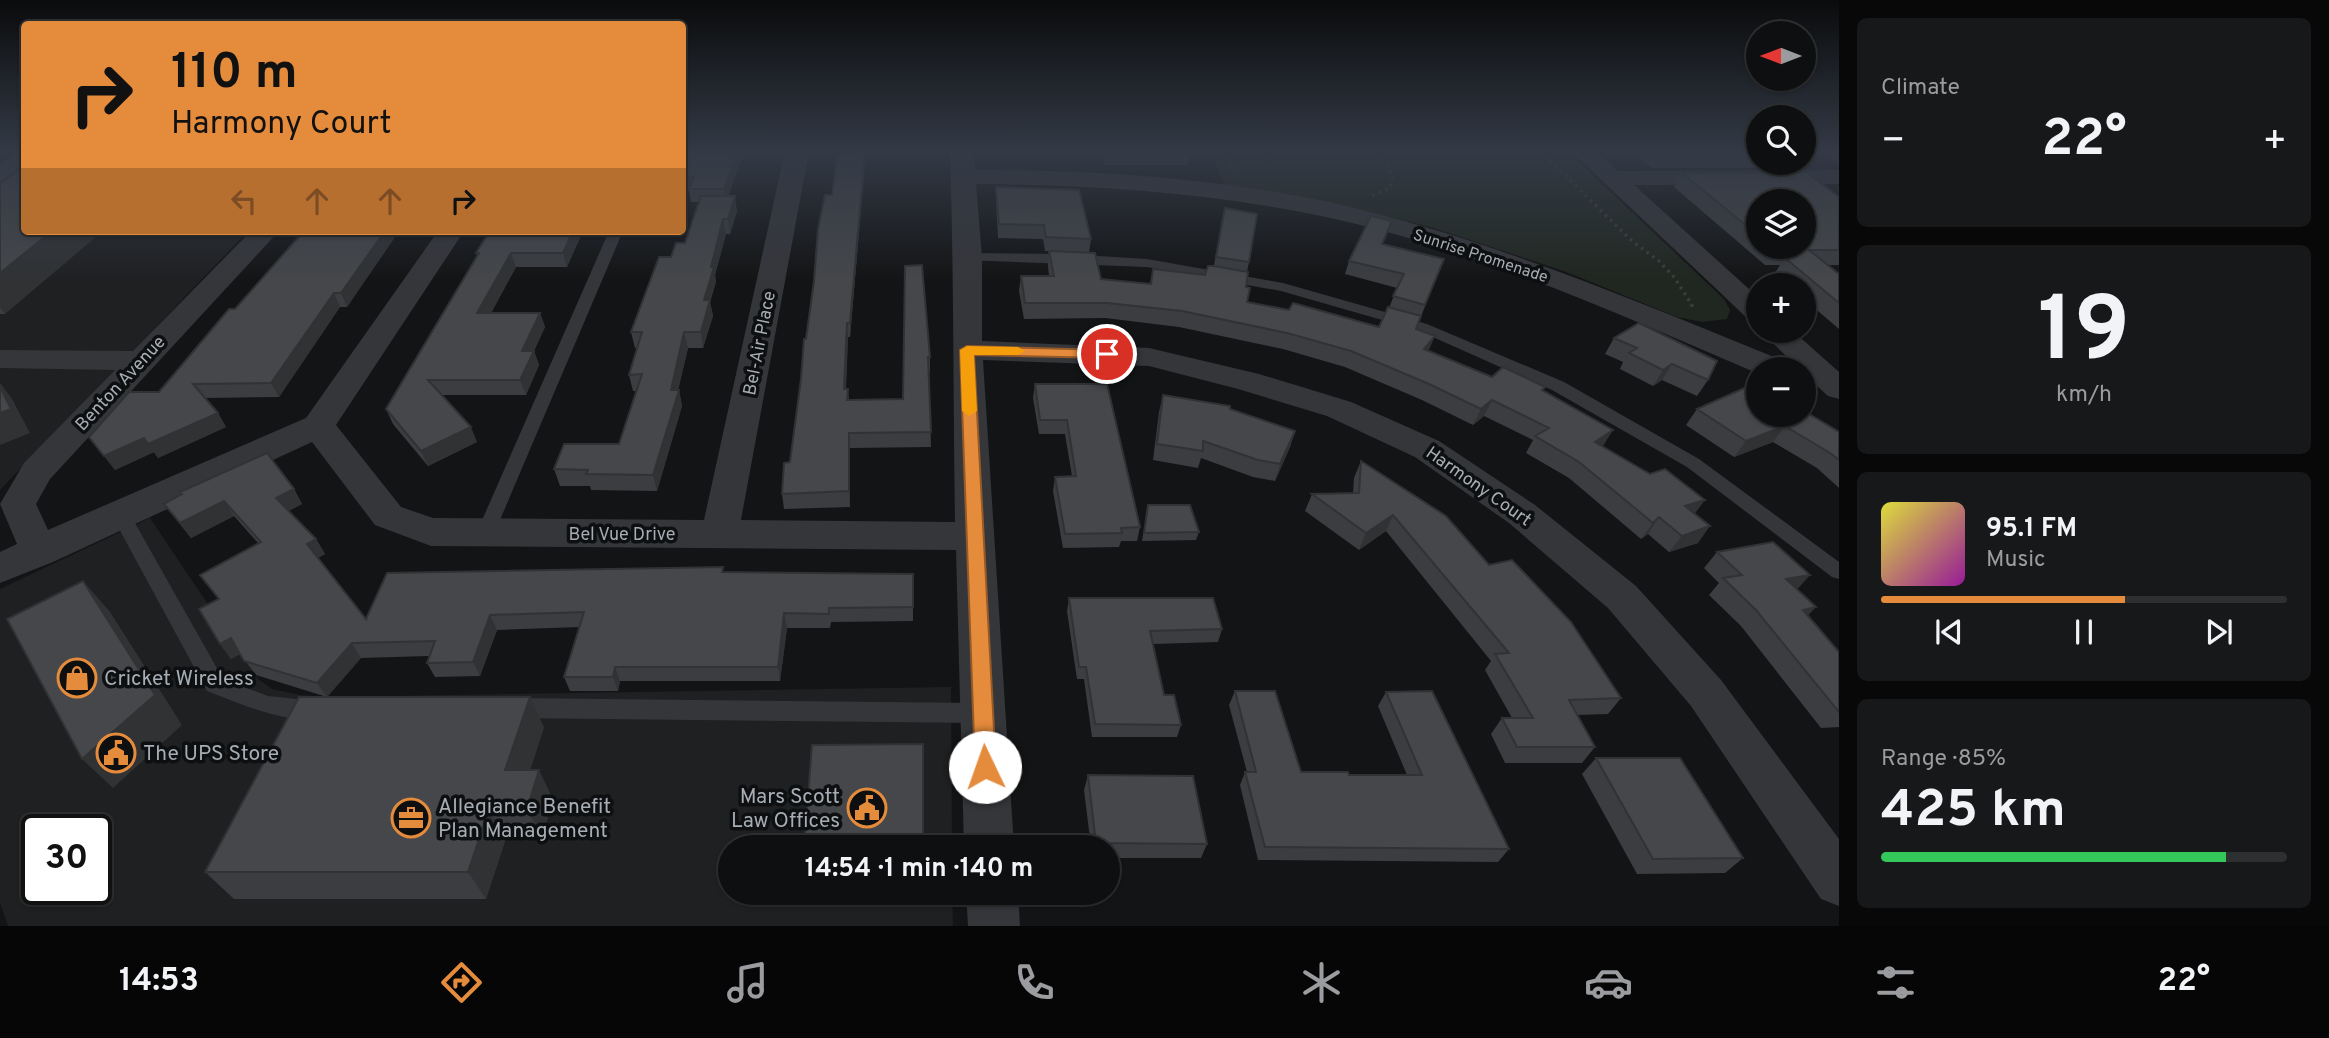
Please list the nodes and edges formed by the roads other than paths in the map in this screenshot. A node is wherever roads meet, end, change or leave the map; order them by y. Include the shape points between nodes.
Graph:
1 (788, 194) edge
2 (964, 194) edge
3 (1235, 194) edge
4 (1630, 194) edge
5 (262, 235) edge
6 (448, 235) edge
7 (614, 235) edge
8 (968, 257) junction
9 (1746, 302) edge
10 (1789, 343) edge
11 (967, 350) junction
12 (1746, 357) edge
13 (0, 359) edge
14 (140, 361) junction
15 (1816, 387) edge
16 (1839, 389) edge
17 (1839, 396) edge
18 (318, 426) junction
19 (120, 514) junction
20 (485, 534) junction
21 (720, 534) junction
22 (974, 536) junction
23 (39, 552) junction
24 (0, 568) edge
25 (1839, 572) edge
26 (488, 709) edge
27 (335, 710) edge
28 (982, 713) junction
29 (988, 835) edge
30 (1839, 881) edge
31 (993, 905) edge
32 (994, 926) edge

1 - 21 street, Bel-Air Place
2 - 8 street
3 - 12 street, Sunrise Promenade via 1418,233 1568,284
4 - 9 street
5 - 14 street, Benton Avenue
6 - 18 street
7 - 20 lane
8 - 11 street
8 - 25 lane via 1147,263 1283,287 1422,327 1558,386 1693,463
10 - 16 street
11 - 22 street
11 - 30 street, Harmony Court via 1149,356 1339,410 1426,449 1522,514 1622,597 1706,693
13 - 14 street
14 - 23 street, Benton Avenue via 36,472 22,493 18,503
15 - 17 street
18 - 19 street
18 - 20 street, Bel Vue Drive via 388,516 431,532
19 - 23 street
19 - 27 lane via 215,685 268,705
20 - 21 street, Bel Vue Drive
21 - 22 street, Bel Vue Drive
22 - 28 street
23 - 24 street
26 - 28 lane
28 - 29 street
31 - 32 street

